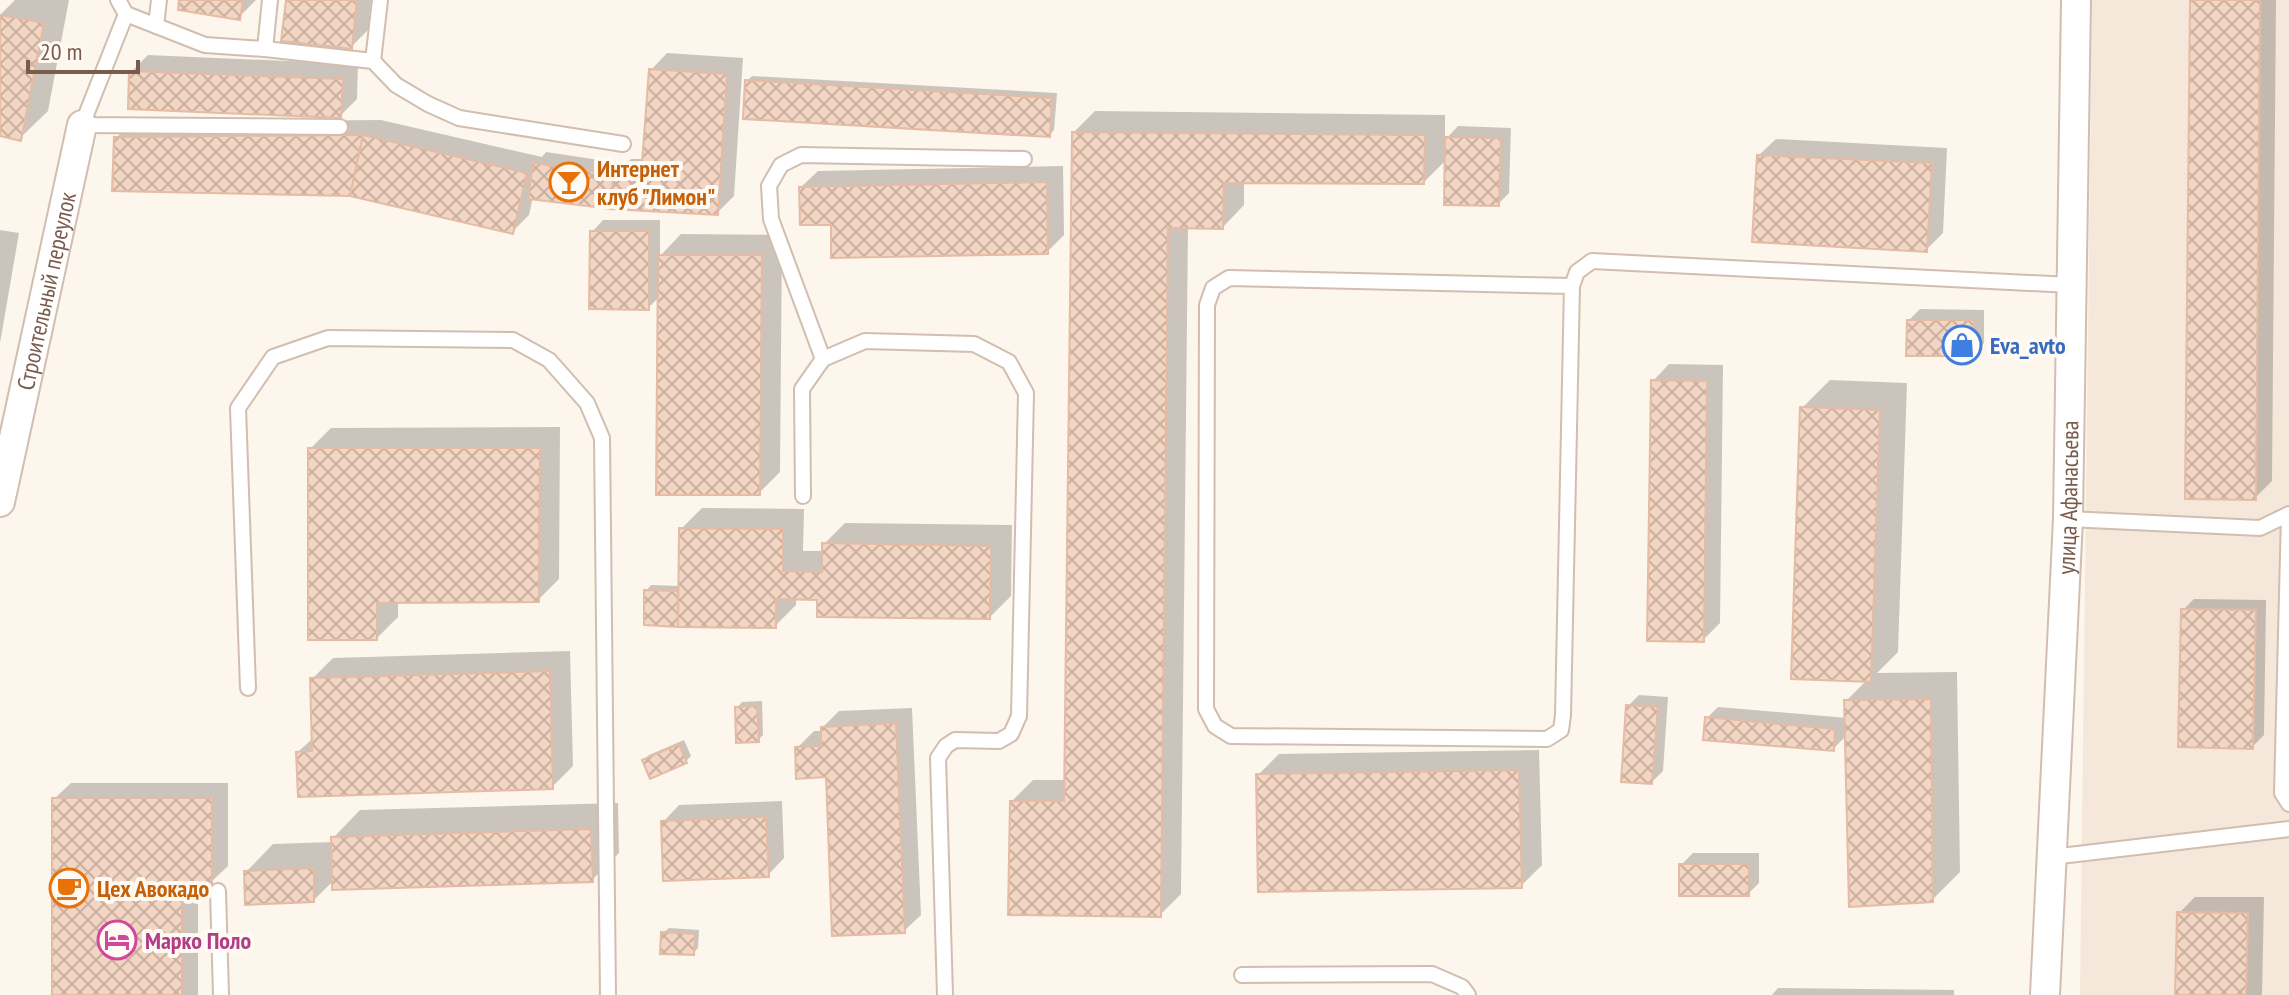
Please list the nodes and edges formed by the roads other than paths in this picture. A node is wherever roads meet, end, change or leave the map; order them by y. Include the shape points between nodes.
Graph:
1 (118, 0) edge
2 (159, 0) edge
3 (270, 0) edge
4 (380, 0) edge
5 (2076, 0) edge
6 (126, 14) junction
7 (156, 26) junction
8 (265, 49) junction
9 (373, 61) junction
10 (82, 125) junction
11 (340, 127) dead end
12 (623, 144) dead end
13 (1024, 159) dead end
14 (2071, 285) junction
15 (1572, 286) junction
16 (823, 359) junction
17 (803, 496) dead end
18 (0, 502) edge
19 (2289, 514) edge
20 (2068, 519) junction
21 (248, 688) dead end
22 (2289, 804) edge
23 (2289, 829) edge
24 (2052, 857) junction
25 (218, 891) dead end
26 (1242, 975) dead end
27 (221, 995) edge
28 (608, 995) edge
29 (945, 995) edge
30 (1468, 995) edge
31 (2045, 995) edge

1 - 6 lane
2 - 7 lane
3 - 8 lane
4 - 9 lane
5 - 14 street, улица Афанасьева
6 - 7 lane
6 - 10 lane
7 - 8 lane via 205,45
8 - 9 lane
9 - 12 lane via 396,85 459,118
10 - 11 lane
10 - 18 street, Строительный переулок
13 - 16 lane via 801,155 781,165 769,186 771,219
14 - 15 lane via 1592,261 1577,272
14 - 20 street, улица Афанасьева
15 - 15 lane via 1561,730 1547,739 1231,736 1215,726 1206,709 1207,305 1213,288 1229,278
16 - 17 lane via 802,389
16 - 29 lane via 865,341 974,344 1009,362 1026,393 1019,716 1011,734 999,741 955,740 938,758
19 - 20 lane via 2260,528
19 - 22 lane via 2282,793
20 - 24 street, улица Афанасьева
21 - 28 lane via 238,408 273,357 328,338 513,340 549,360 587,403 602,438
23 - 24 lane
24 - 31 street, улица Афанасьева
25 - 27 lane
26 - 30 lane via 1432,974

